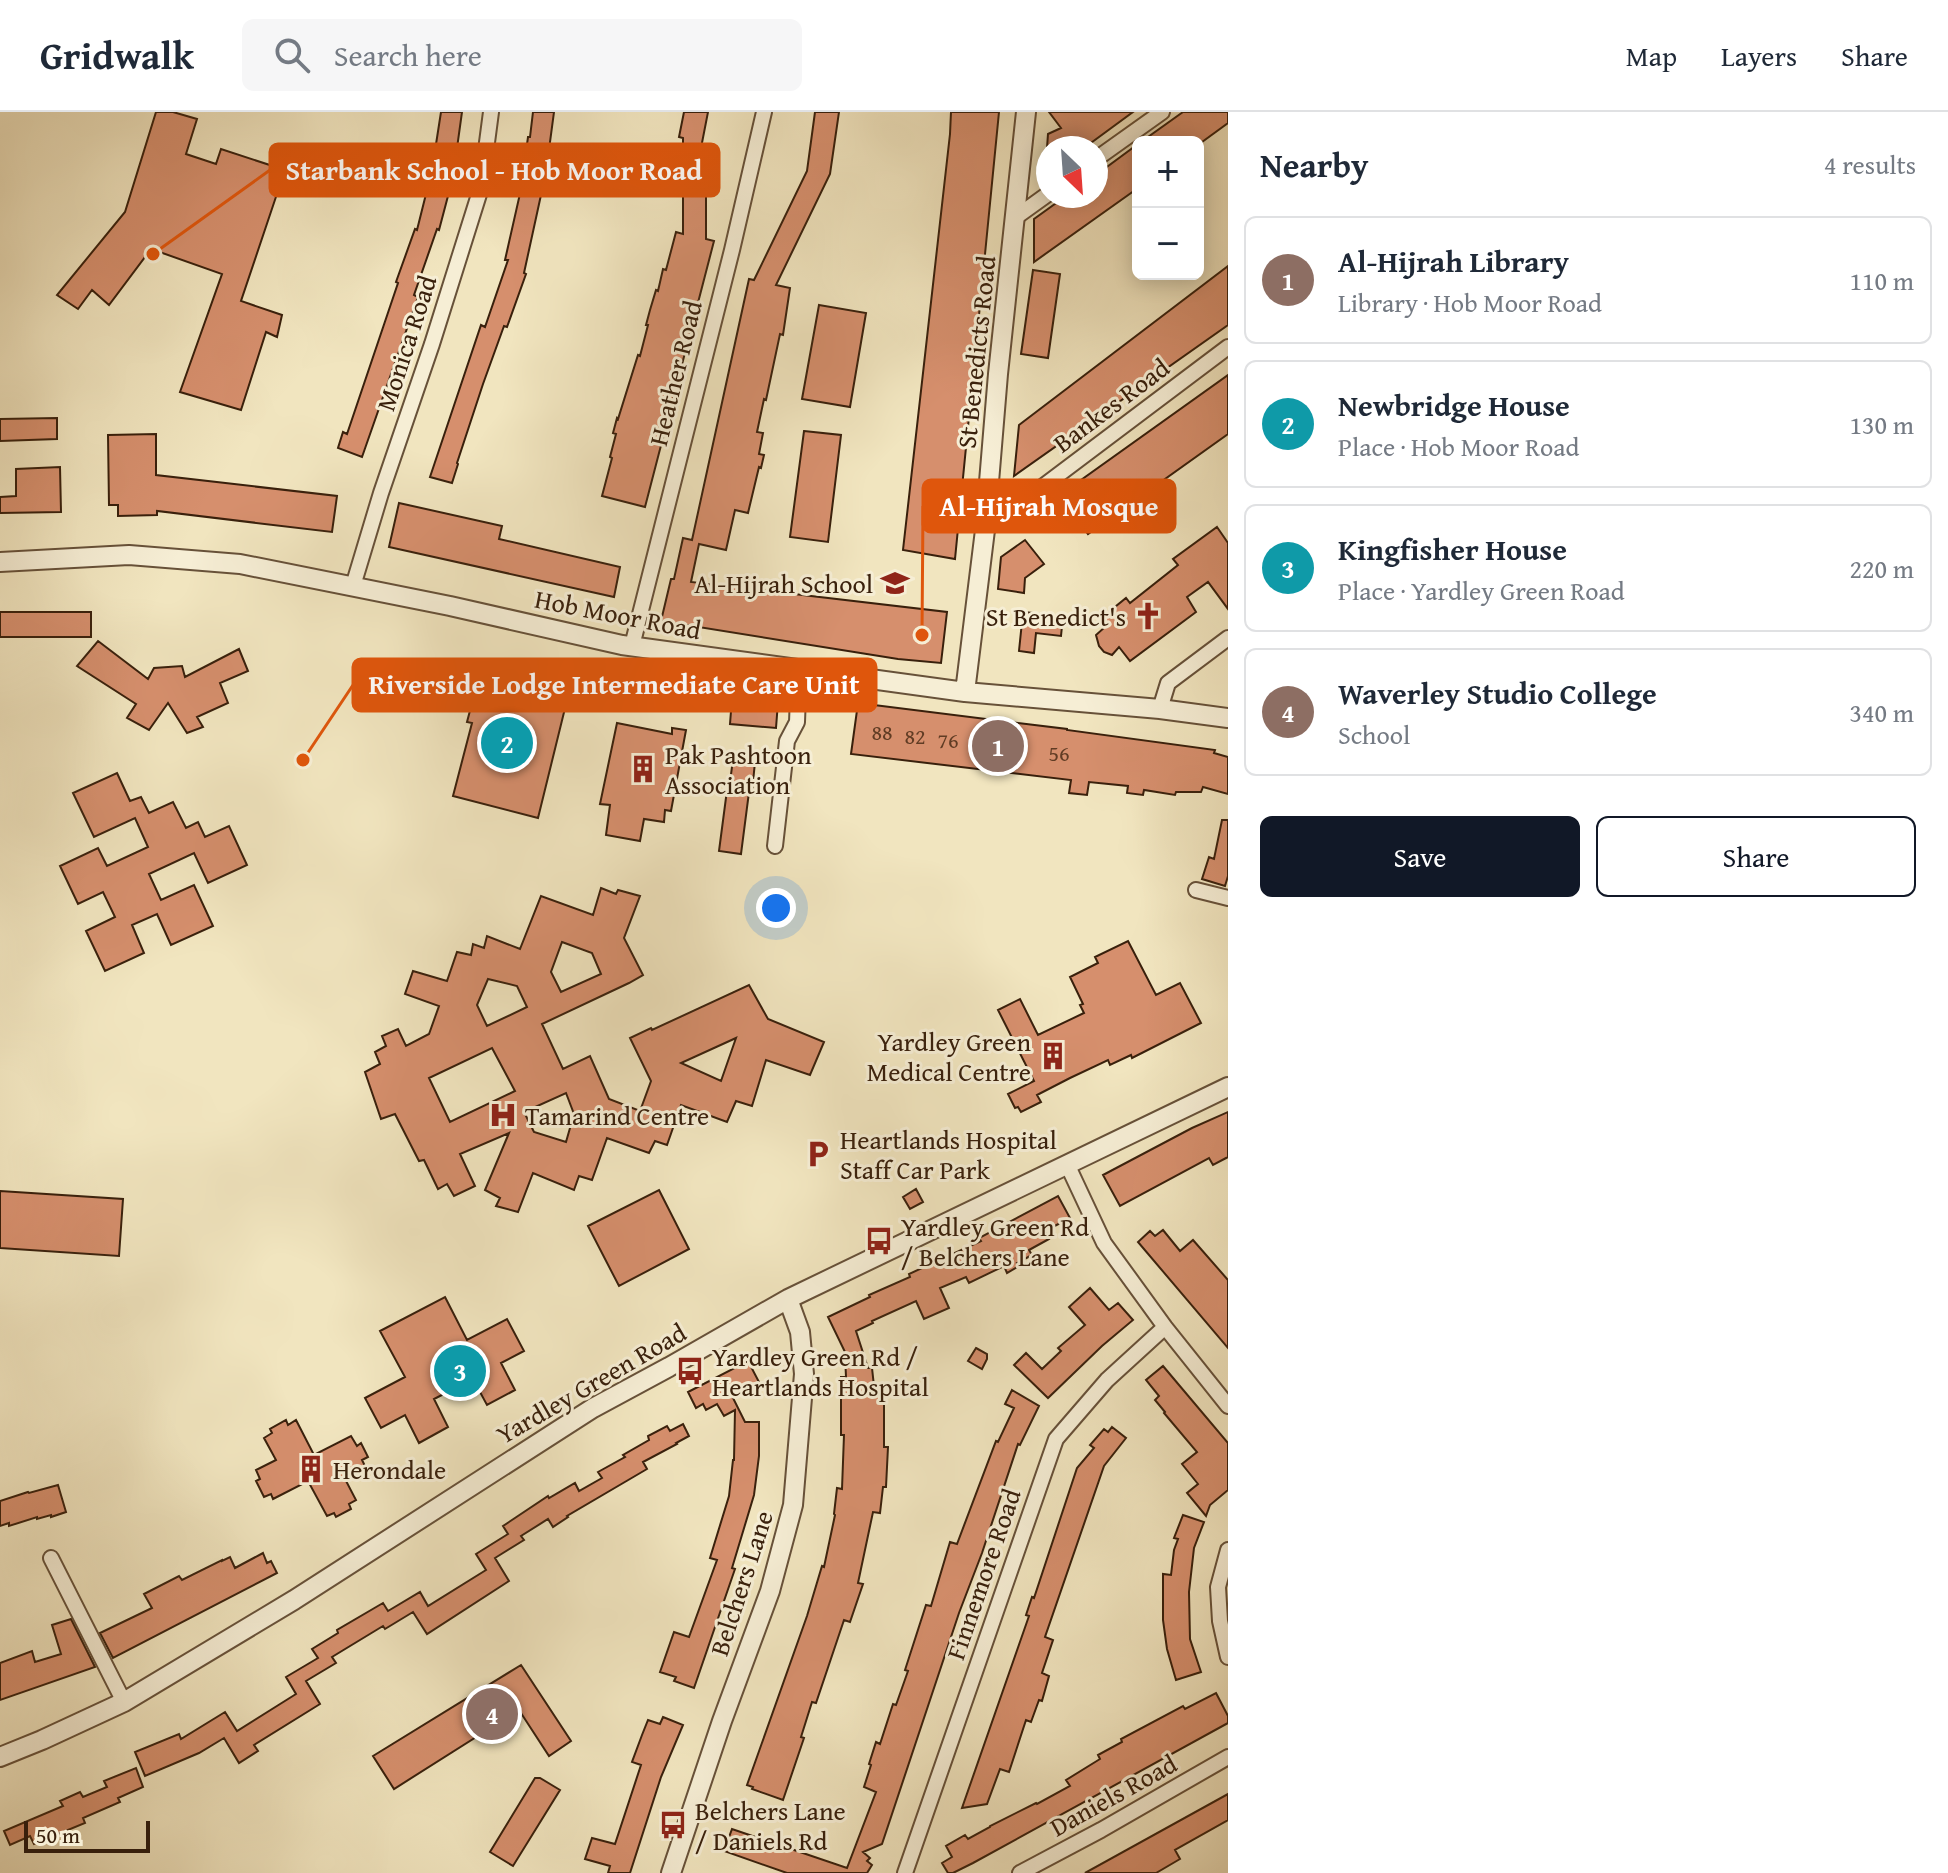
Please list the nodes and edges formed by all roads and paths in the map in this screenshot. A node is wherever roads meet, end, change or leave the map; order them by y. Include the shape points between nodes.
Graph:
1 (491, 112) edge
2 (764, 112) edge
3 (1026, 112) edge
4 (1162, 112) edge
5 (1108, 150) edge
6 (1036, 203) edge
7 (1016, 217) junction
8 (1228, 347) edge
9 (985, 530) junction
10 (0, 562) edge
11 (353, 586) junction
12 (1228, 638) edge
13 (632, 646) junction
14 (799, 669) junction
15 (965, 692) junction
16 (1160, 709) junction
17 (1228, 718) edge
18 (775, 846) dead end
19 (1196, 890) dead end
20 (1228, 898) edge
21 (1228, 1087) edge
22 (1067, 1164) junction
23 (788, 1299) junction
24 (1165, 1327) junction
25 (1228, 1406) edge
26 (1228, 1550) edge
27 (51, 1558) dead end
28 (1228, 1657) edge
29 (124, 1702) junction
30 (0, 1757) edge
31 (1228, 1757) edge
32 (671, 1873) edge
33 (905, 1873) edge
34 (1020, 1873) edge

1 - 11 street, Monica Road via 481,188
2 - 13 street, Heather Road
3 - 7 street, St Benedicts Road
4 - 5 street
6 - 7 street
7 - 9 street, St Benedicts Road
8 - 9 street, Bankes Road
9 - 15 street, St Benedicts Road
10 - 11 street, Hob Moor Road via 129,555 240,564
11 - 13 street, Hob Moor Road
12 - 16 street via 1168,683
13 - 14 street, Hob Moor Road
14 - 15 street, Hob Moor Road
14 - 18 street via 797,722 787,741
15 - 16 street, Hob Moor Road
16 - 17 street, Hob Moor Road
19 - 20 street
21 - 22 street, Yardley Green Road
22 - 23 street, Yardley Green Road
22 - 24 street via 1104,1243
23 - 29 street, Yardley Green Road via 593,1408
23 - 32 street, Belchers Lane via 800,1332 804,1374 793,1505 770,1591
24 - 25 street
24 - 33 street, Finnemore Road via 1107,1380 1056,1439
26 - 28 street via 1218,1587
27 - 29 street
29 - 30 street, Yardley Green Road
31 - 34 street, Daniels Road

